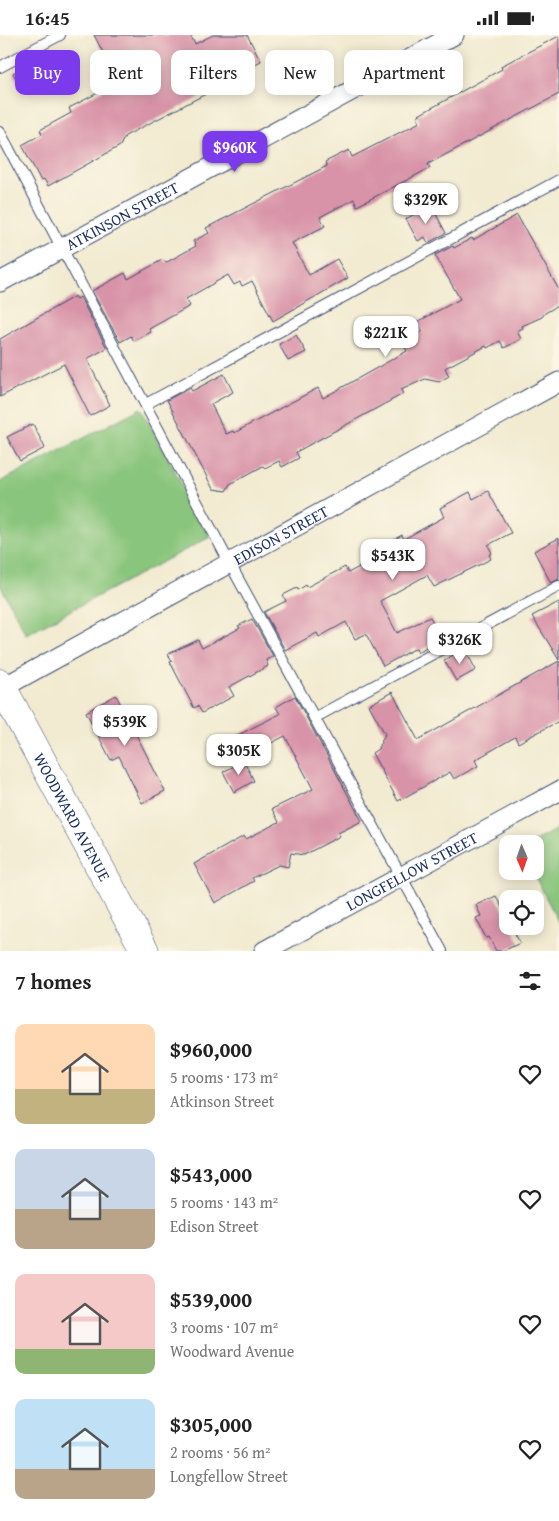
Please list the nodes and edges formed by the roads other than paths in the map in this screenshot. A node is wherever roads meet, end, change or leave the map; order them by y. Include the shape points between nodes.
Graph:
1 (60, 35) edge
2 (454, 35) edge
3 (0, 67) edge
4 (0, 132) edge
5 (559, 180) edge
6 (62, 248) junction
7 (0, 282) edge
8 (559, 382) edge
9 (146, 404) junction
10 (229, 562) junction
11 (559, 586) edge
12 (1, 686) edge
13 (314, 719) junction
14 (559, 791) edge
15 (401, 877) junction
16 (141, 950) edge
17 (264, 951) edge
18 (442, 951) edge

1 - 3 lane
2 - 6 street, ATKINSON STREET
4 - 6 lane
5 - 9 lane
6 - 7 street, ATKINSON STREET
6 - 9 lane
8 - 10 street, EDISON STREET
9 - 10 lane
10 - 12 street, EDISON STREET
10 - 13 lane
11 - 13 lane
12 - 16 main road, WOODWARD AVENUE
13 - 15 lane
14 - 15 street, LONGFELLOW STREET
15 - 17 street, LONGFELLOW STREET
15 - 18 lane

